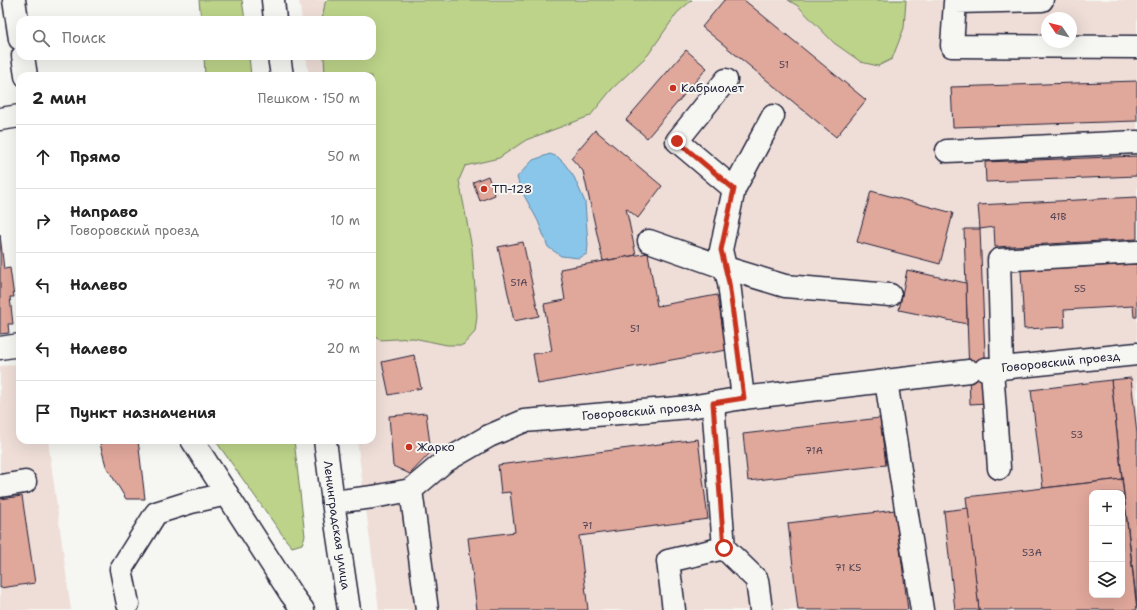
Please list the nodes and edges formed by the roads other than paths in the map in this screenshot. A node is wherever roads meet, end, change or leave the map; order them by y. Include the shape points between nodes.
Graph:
1 (14, 0) edge
2 (273, 0) edge
3 (1042, 0) edge
4 (16, 16) edge
5 (275, 16) edge
6 (1137, 47) edge
7 (24, 60) edge
8 (280, 60) edge
9 (25, 72) edge
10 (281, 72) edge
11 (726, 80) dead end
12 (773, 116) dead end
13 (16, 117) edge
14 (0, 119) edge
15 (1137, 142) edge
16 (947, 151) dead end
17 (734, 189) junction
18 (649, 241) dead end
19 (1137, 252) edge
20 (726, 268) junction
21 (890, 295) dead end
22 (16, 346) edge
23 (0, 348) edge
24 (1137, 354) edge
25 (987, 369) junction
26 (886, 381) junction
27 (744, 398) junction
28 (713, 403) junction
29 (195, 444) edge
30 (326, 444) edge
31 (999, 468) dead end
32 (25, 482) dead end
33 (0, 486) edge
34 (411, 490) junction
35 (227, 494) junction
36 (333, 502) junction
37 (724, 548) junction
38 (128, 604) dead end
39 (303, 610) edge
40 (349, 610) edge
41 (427, 610) edge
42 (674, 610) edge
43 (761, 610) edge
44 (922, 610) edge

1 - 4 street
2 - 5 street
3 - 6 street via 955,2 952,46
7 - 9 street
8 - 10 street
11 - 17 street via 677,141
12 - 17 street
13 - 14 street
15 - 16 street
17 - 20 street via 721,250
18 - 20 street
19 - 25 street via 999,260
20 - 21 street via 785,286
20 - 27 street
22 - 23 street
24 - 25 street, Говоровский проезд
25 - 26 street, Говоровский проезд
25 - 31 street
26 - 27 street, Говоровский проезд
26 - 44 street
27 - 28 street, Говоровский проезд
28 - 34 street, Говоровский проезд via 524,421 489,436 444,462
28 - 37 street
29 - 35 street
30 - 36 street, Ленинградская улица
32 - 33 street
34 - 36 street
34 - 41 street
35 - 38 street via 156,513 121,569
35 - 39 street
36 - 40 street, Ленинградская улица
37 - 42 street via 668,561
37 - 43 street via 757,580

